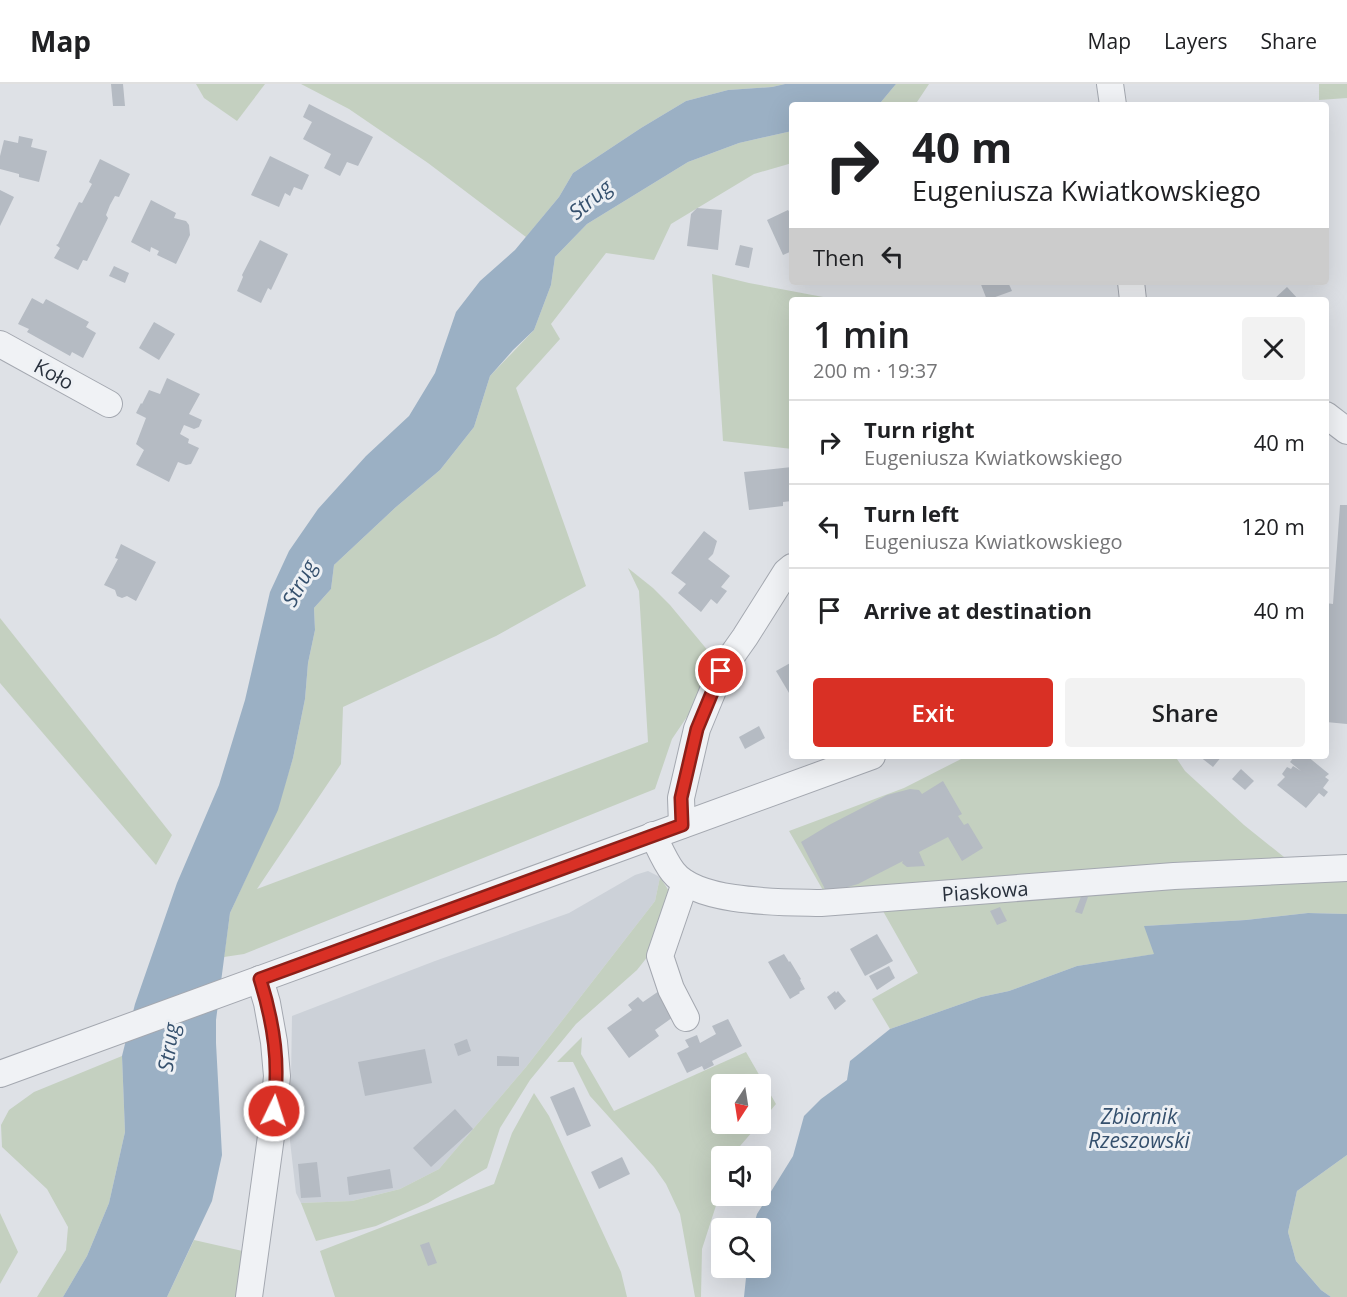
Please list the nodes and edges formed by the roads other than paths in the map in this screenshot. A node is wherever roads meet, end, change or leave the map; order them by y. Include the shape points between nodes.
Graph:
1 (1110, 84) edge
2 (1113, 102) edge
3 (0, 344) edge
4 (109, 404) dead end
5 (1329, 417) edge
6 (1347, 430) edge
7 (789, 570) edge
8 (864, 759) edge
9 (682, 825) junction
10 (653, 835) junction
11 (1347, 868) edge
12 (685, 884) junction
13 (260, 979) junction
14 (686, 1018) dead end
15 (0, 1074) edge
16 (249, 1297) edge

1 - 2 street
3 - 4 street, Koło
5 - 6 street
7 - 9 street via 721,671 697,729 681,798
8 - 9 street
9 - 10 street
10 - 12 street via 673,873
10 - 13 street
11 - 12 street, Piaskowa via 1174,876 821,903 728,898
12 - 14 street via 660,956
13 - 15 street
13 - 16 street via 277,1076

